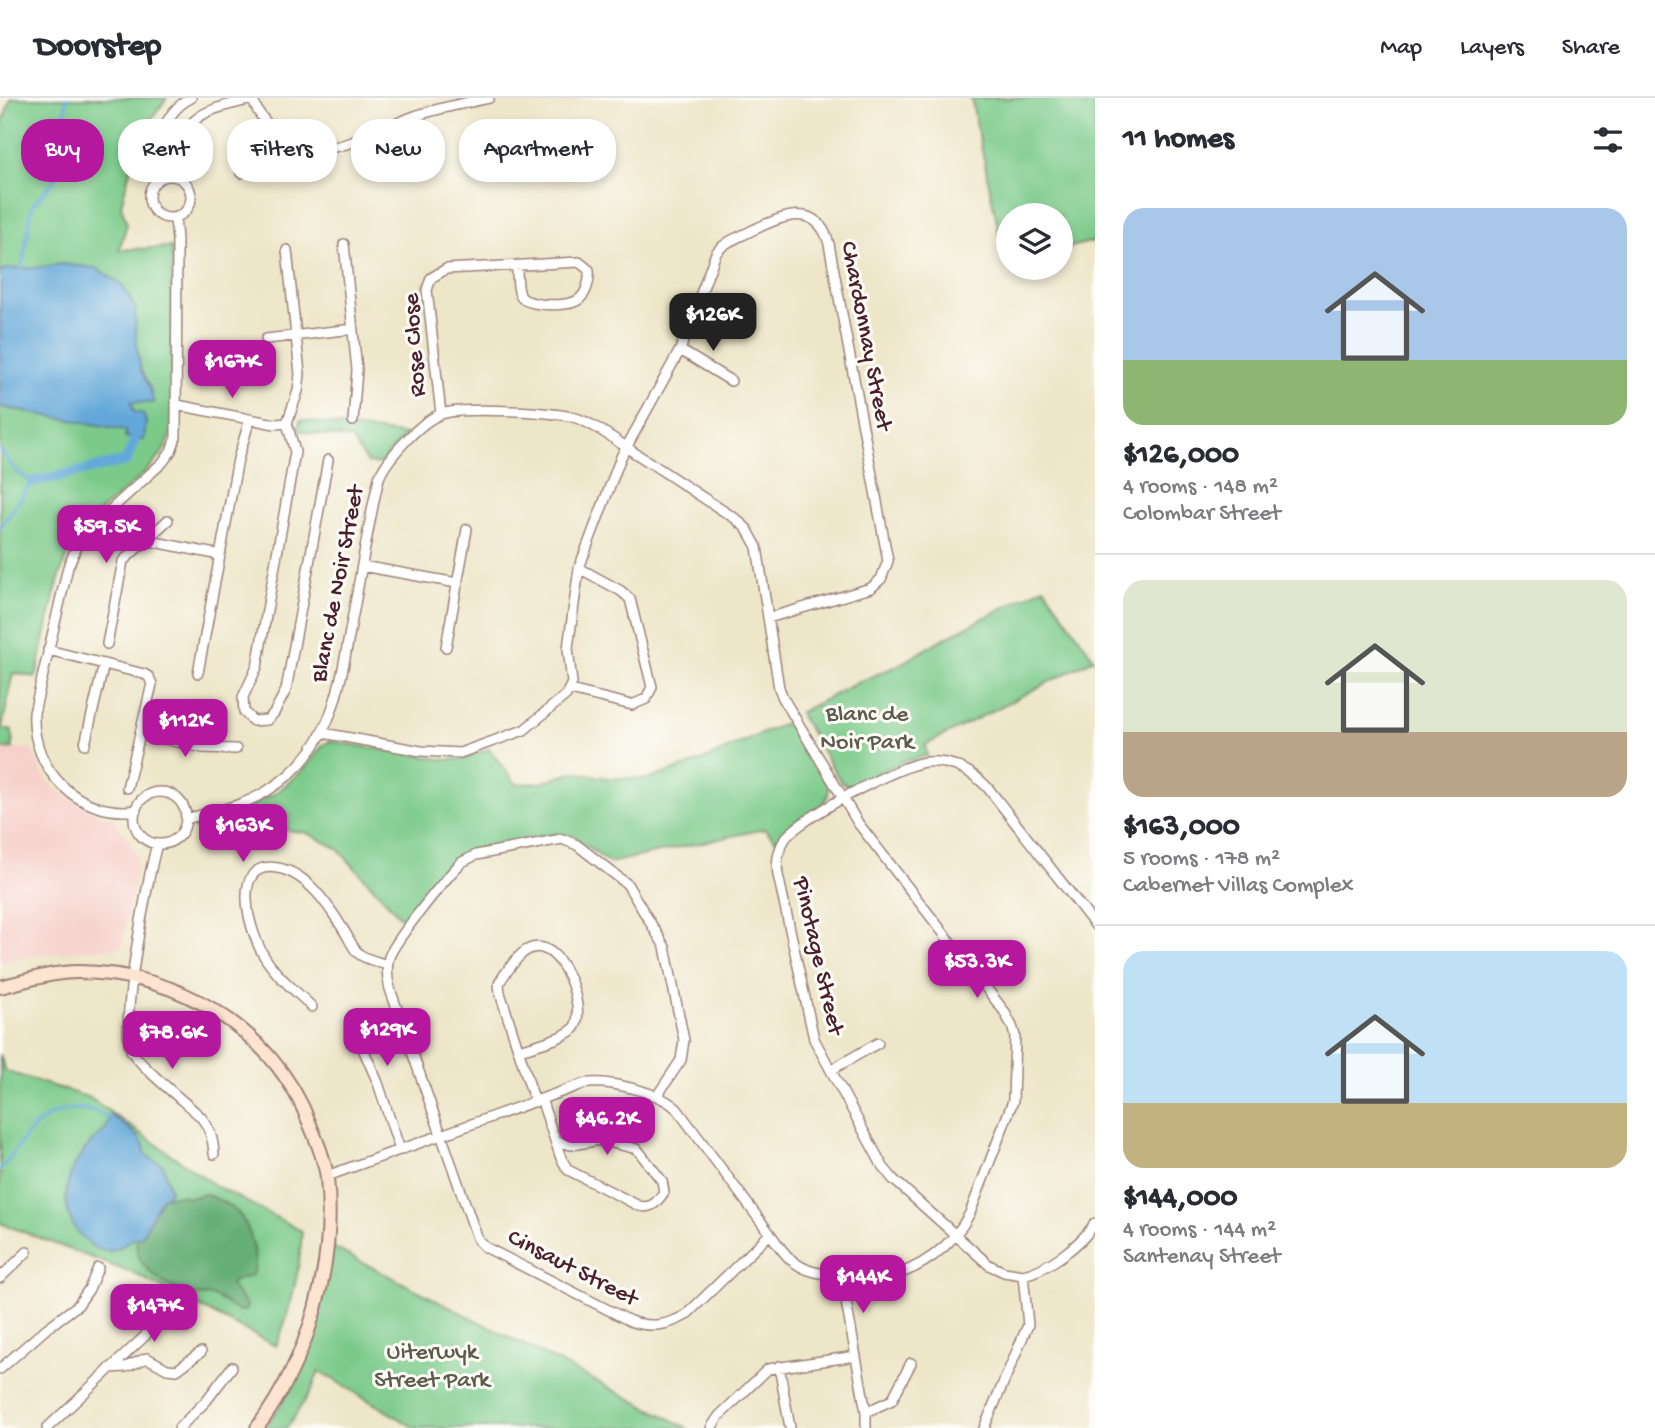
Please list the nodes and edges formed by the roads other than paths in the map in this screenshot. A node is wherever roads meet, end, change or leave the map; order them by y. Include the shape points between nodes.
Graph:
1 (191, 98) edge
2 (252, 98) edge
3 (489, 98) edge
4 (168, 119) edge
5 (196, 119) edge
6 (263, 119) edge
7 (337, 145) edge
8 (155, 182) edge
9 (186, 182) edge
10 (176, 218) junction
11 (344, 244) dead end
12 (287, 250) dead end
13 (517, 267) junction
14 (353, 329) junction
15 (296, 335) junction
16 (266, 339) dead end
17 (680, 350) junction
18 (730, 381) dead end
19 (177, 405) junction
20 (441, 414) junction
21 (250, 419) junction
22 (353, 421) dead end
23 (287, 424) junction
24 (626, 447) junction
25 (328, 460) dead end
26 (168, 520) dead end
27 (467, 529) dead end
28 (145, 540) junction
29 (220, 555) junction
30 (362, 566) junction
31 (579, 568) junction
32 (457, 583) junction
33 (768, 618) junction
34 (107, 644) dead end
35 (446, 647) dead end
36 (48, 650) junction
37 (104, 664) junction
38 (198, 673) dead end
39 (570, 690) junction
40 (140, 733) junction
41 (323, 733) junction
42 (85, 744) dead end
43 (236, 749) dead end
44 (127, 788) dead end
45 (843, 798) junction
46 (136, 810) junction
47 (186, 819) junction
48 (157, 844) junction
49 (1095, 925) edge
50 (387, 965) junction
51 (132, 977) junction
52 (0, 987) edge
53 (312, 1007) dead end
54 (351, 1021) dead end
55 (878, 1044) dead end
56 (519, 1051) junction
57 (831, 1070) junction
58 (657, 1096) junction
59 (538, 1100) junction
60 (440, 1135) junction
61 (556, 1141) junction
62 (400, 1150) junction
63 (214, 1154) dead end
64 (327, 1176) junction
65 (1095, 1223) edge
66 (770, 1234) junction
67 (955, 1234) junction
68 (27, 1252) dead end
69 (98, 1268) dead end
70 (1023, 1275) junction
71 (844, 1276) junction
72 (0, 1278) edge
73 (164, 1306) dead end
74 (201, 1352) dead end
75 (856, 1356) junction
76 (911, 1363) dead end
77 (779, 1366) junction
78 (232, 1367) dead end
79 (109, 1368) junction
80 (0, 1369) edge
81 (866, 1412) junction
82 (47, 1428) edge
83 (179, 1428) edge
84 (257, 1428) edge
85 (711, 1428) edge
86 (790, 1428) edge
87 (866, 1428) edge
88 (984, 1428) edge

1 - 4 street
2 - 5 street via 207,111
2 - 6 street
3 - 7 street via 417,116
8 - 10 street via 149,193 151,207 162,216
9 - 10 street via 192,198 185,213
10 - 19 street
11 - 14 street
12 - 15 street
13 - 13 street, Rose Close via 579,262 589,270 590,278 584,292 570,304 527,302 520,294
13 - 20 street, Rose Close via 446,269 431,278 427,290
14 - 15 street
14 - 22 street
15 - 16 street
15 - 23 street via 300,382
17 - 18 street
17 - 24 street, Chardonnay Street
17 - 33 street, Chardonnay Street via 723,245 785,215 805,216 821,227 829,243 888,561 881,579 871,588
19 - 21 street
19 - 36 street via 176,437 168,457 78,544
20 - 24 street via 562,414
20 - 30 street, Blanc de Noir Street via 424,425 382,470
21 - 23 street
21 - 29 street
23 - 25 street via 295,452 293,469 257,667 242,702 253,721 270,718 286,690
24 - 31 street, Chardonnay Street
24 - 33 street via 747,529 757,547
26 - 28 street
27 - 32 street
28 - 29 street
28 - 34 street via 121,565
29 - 38 street
30 - 32 street
30 - 41 street, Blanc de Noir Street via 339,693
31 - 39 street, Chardonnay Street via 568,648
31 - 39 street via 629,599 652,687 646,699 632,705
32 - 35 street
33 - 45 street via 783,698
36 - 37 street
36 - 46 street via 33,723 44,763 65,789 84,802
37 - 40 street via 151,679
37 - 42 street
39 - 41 street via 524,730 460,753 421,751
40 - 43 street via 203,748
40 - 44 street
41 - 47 street, Blanc de Noir Street via 299,765 268,791 230,809
45 - 49 street, Pinotage Street via 914,764 944,762 964,768 988,788
45 - 57 street, Pinotage Street via 791,832 777,861 811,1030
45 - 67 street via 1012,1026 1013,1101 975,1203
46 - 47 street via 149,795 162,792 180,801
46 - 48 street via 138,832
47 - 48 street via 175,840
48 - 51 street
50 - 53 street via 358,954 331,909 294,873 266,867 255,873 246,902 257,945 271,967
50 - 58 street via 398,941 462,862 553,839 577,845 626,884 664,947 684,1049
50 - 60 street, Cinsaut Street via 390,989
51 - 52 street via 77,972
51 - 63 street via 130,1050 201,1117 209,1128
51 - 64 street via 208,1005 256,1042 302,1104
54 - 62 street
55 - 57 street
56 - 56 street via 499,984 519,955 541,948 556,956 568,976 577,1023 568,1033
56 - 59 street
57 - 67 street, Pinotage Street via 887,1174
58 - 59 street via 598,1082
58 - 66 street via 684,1116
59 - 60 street
59 - 61 street
60 - 62 street
60 - 66 street, Cinsaut Street via 481,1244 638,1323 661,1325 686,1315
61 - 61 street via 567,1145 600,1140 637,1149 662,1181 663,1192 654,1205 639,1206 568,1170
62 - 64 street
64 - 84 street via 327,1242 313,1314 290,1375
65 - 70 street via 1046,1267
66 - 71 street via 802,1268
67 - 70 street, Pinotage Street via 989,1265
67 - 71 street via 930,1259 911,1269 882,1278
68 - 72 street
69 - 80 street via 78,1305
70 - 88 street via 1028,1325
71 - 75 street
73 - 79 street via 145,1336
74 - 79 street via 177,1370 147,1358
75 - 77 street
75 - 81 street
76 - 81 street via 892,1400
77 - 85 street via 760,1376
77 - 86 street
78 - 83 street
79 - 82 street
81 - 87 street

